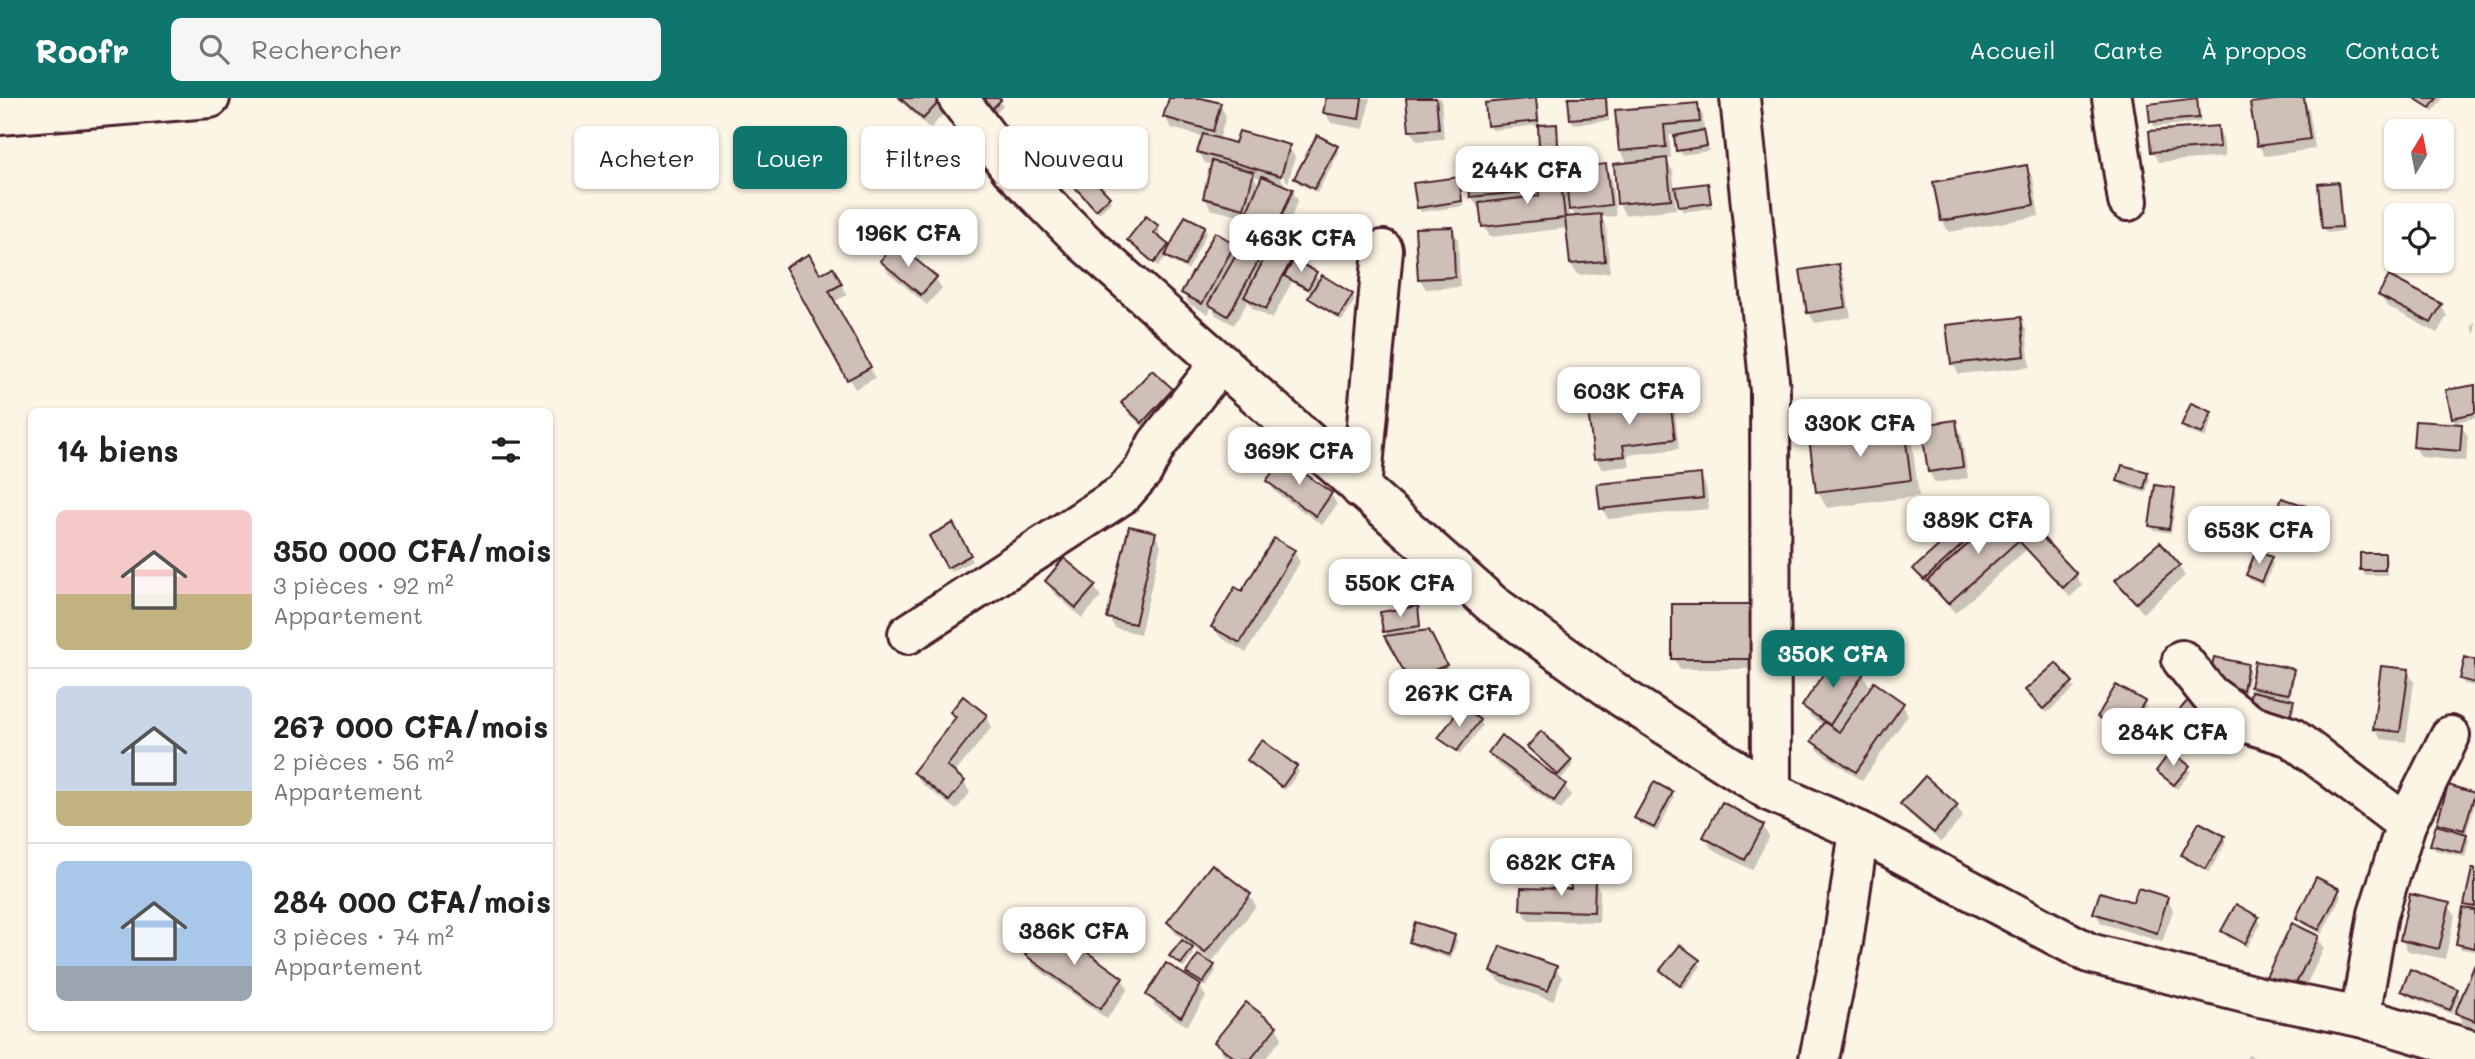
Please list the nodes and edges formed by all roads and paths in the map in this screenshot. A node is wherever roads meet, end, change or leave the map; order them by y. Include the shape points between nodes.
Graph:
1 (210, 98) edge
2 (958, 98) edge
3 (1740, 98) edge
4 (2112, 98) edge
5 (0, 115) edge
6 (2128, 201) dead end
7 (1383, 250) dead end
8 (1221, 362) junction
9 (1361, 489) junction
10 (908, 634) dead end
11 (2182, 660) dead end
12 (2450, 736) dead end
13 (1771, 792) junction
14 (2406, 824) junction
15 (1859, 831) junction
16 (2360, 1017) junction
17 (2475, 1051) edge
18 (1819, 1059) edge

1 - 5 street
2 - 8 street via 1011,169 1085,243
3 - 13 street via 1770,390
4 - 6 street
7 - 9 street
8 - 9 street
8 - 10 street via 1124,494
9 - 13 street via 1492,604 1623,698
11 - 14 street via 2208,694 2249,723 2291,737
12 - 14 street
13 - 15 street
14 - 16 street via 2378,914
15 - 16 street via 2089,953 2260,997
15 - 18 street
16 - 17 street

